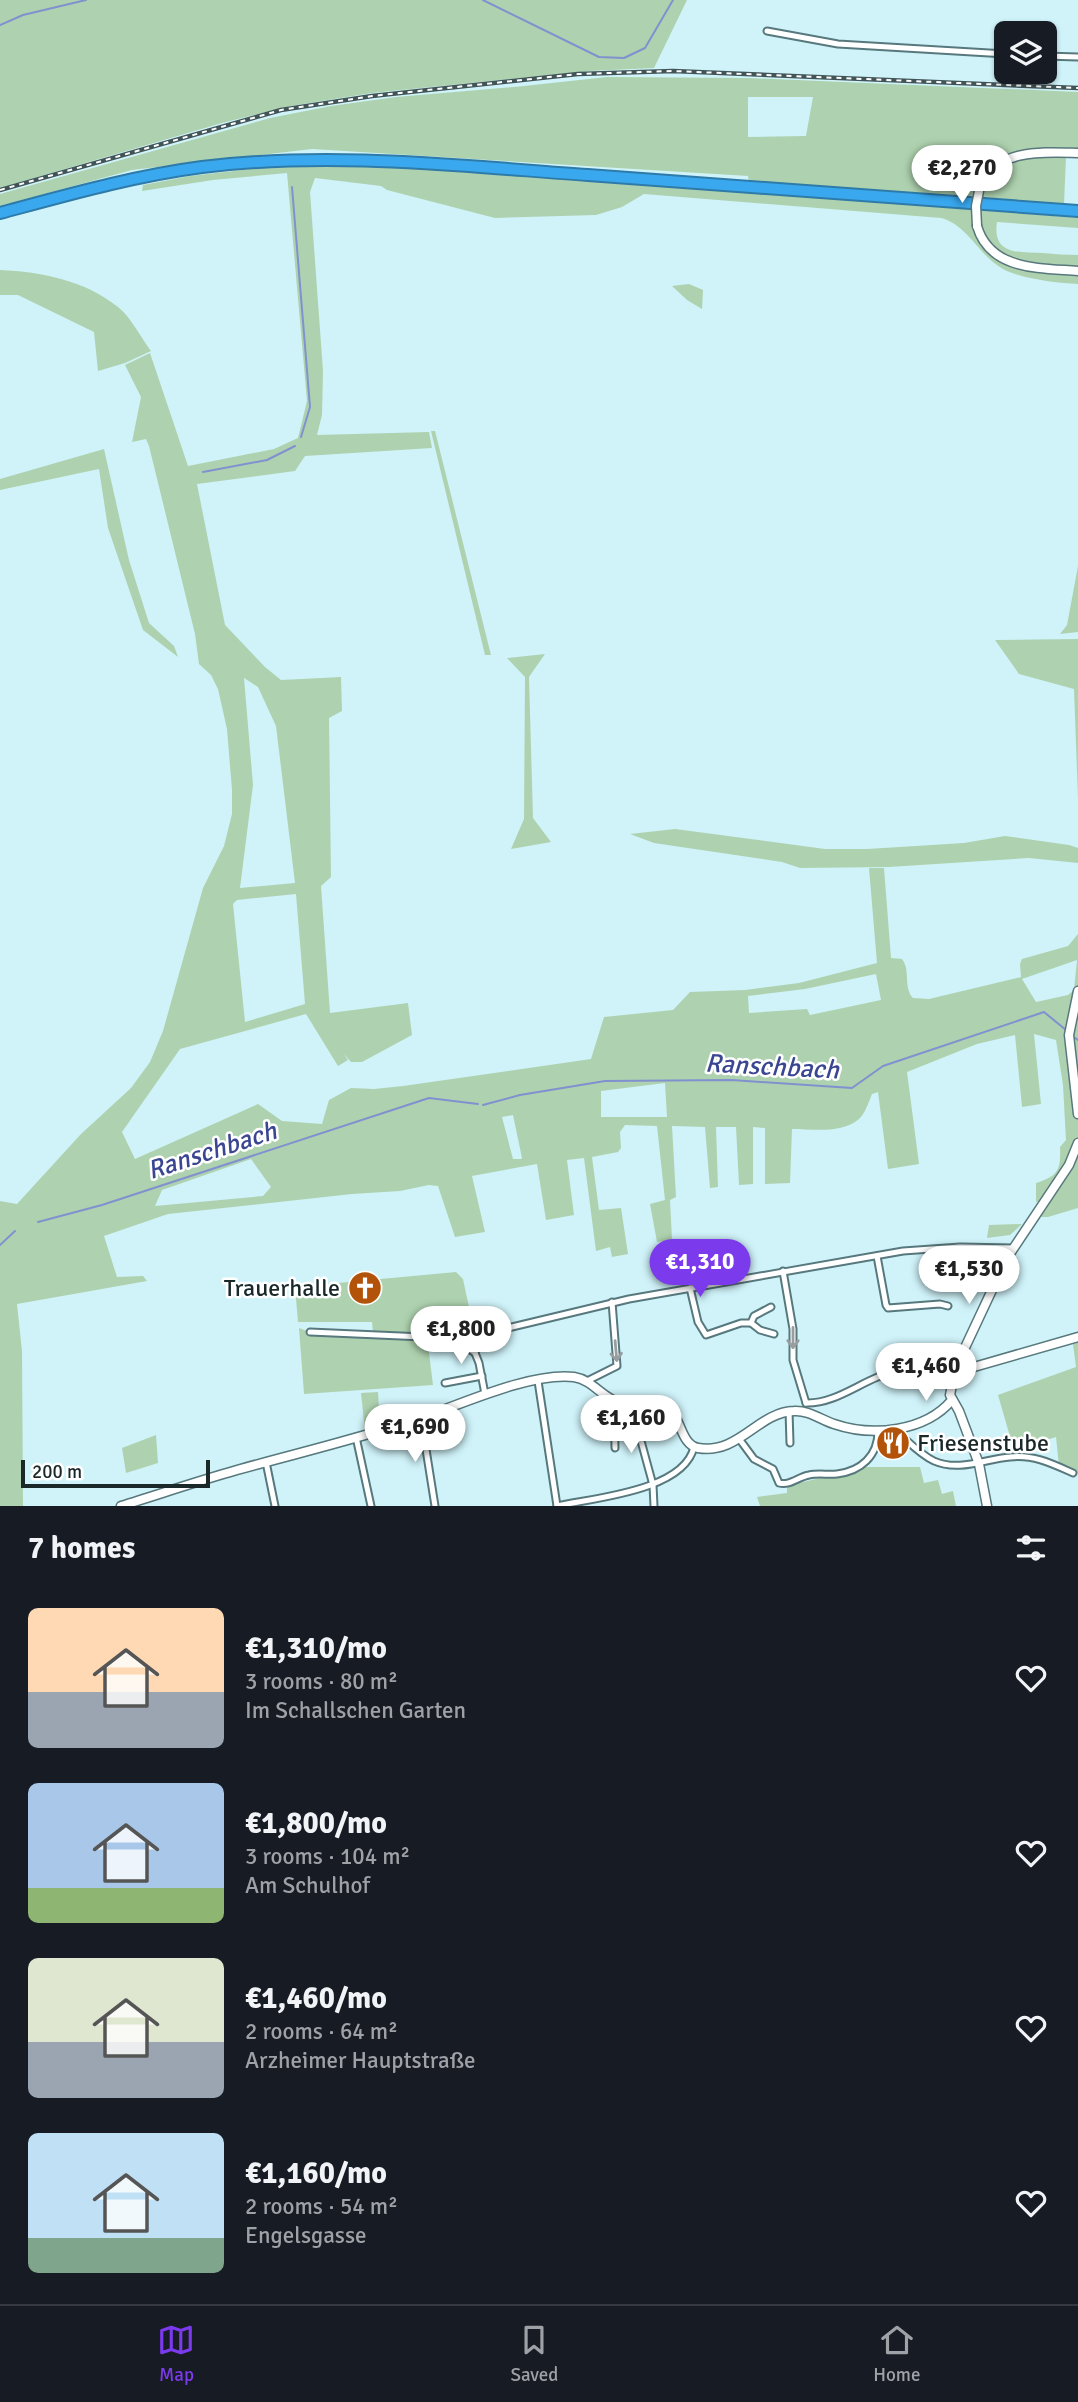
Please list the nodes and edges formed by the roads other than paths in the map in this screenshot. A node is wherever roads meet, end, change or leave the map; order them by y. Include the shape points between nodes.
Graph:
1 (767, 31) dead end
2 (834, 35) dead end
3 (838, 44) junction
4 (994, 53) edge
5 (1057, 56) edge
6 (1078, 57) edge
7 (1078, 153) edge
8 (1078, 211) edge
9 (0, 213) edge
10 (1078, 271) edge
11 (1078, 991) edge
12 (1078, 1114) edge
13 (1078, 1143) edge
14 (1013, 1248) junction
15 (877, 1256) junction
16 (783, 1271) junction
17 (690, 1288) junction
18 (612, 1302) junction
19 (948, 1306) dead end
20 (771, 1307) dead end
21 (751, 1323) junction
22 (310, 1332) dead end
23 (774, 1334) dead end
24 (1078, 1337) edge
25 (475, 1353) junction
26 (960, 1370) junction
27 (898, 1371) dead end
28 (482, 1376) junction
29 (538, 1381) junction
30 (587, 1381) junction
31 (444, 1383) dead end
32 (485, 1394) junction
33 (614, 1400) junction
34 (952, 1400) junction
35 (806, 1403) junction
36 (640, 1404) junction
37 (789, 1411) junction
38 (800, 1411) junction
39 (421, 1418) junction
40 (895, 1430) junction
41 (878, 1431) junction
42 (356, 1437) junction
43 (740, 1440) junction
44 (790, 1443) dead end
45 (694, 1447) junction
46 (615, 1448) dead end
47 (267, 1462) junction
48 (979, 1464) junction
49 (1073, 1473) dead end
50 (653, 1485) junction
51 (121, 1506) edge
52 (275, 1506) edge
53 (371, 1506) edge
54 (435, 1506) edge
55 (557, 1506) edge
56 (654, 1506) edge
57 (987, 1506) edge

1 - 3 street
2 - 3 street
3 - 4 street
5 - 6 street
7 - 10 street, bridge via 1014,157 987,175 976,206 980,235 1012,264
8 - 9 highway via 319,159 162,173
11 - 12 street via 1069,1033
13 - 14 street via 1069,1165
14 - 15 street via 927,1248
14 - 26 street via 962,1354
15 - 16 street
15 - 19 street via 888,1308
16 - 17 street
16 -> 35 street via 793,1360
17 - 18 street
17 - 21 street via 706,1335
18 - 25 street via 484,1335
18 -> 30 street via 617,1366
20 - 21 street via 754,1316
21 - 23 street
22 - 25 street via 446,1338
24 - 26 street
25 - 28 street
26 - 34 street via 951,1389
27 - 35 street via 824,1401
28 - 31 street
28 - 32 street
29 - 30 street via 570,1377
29 - 32 street
29 - 55 street
30 - 33 street
32 - 39 street
33 - 36 street
33 - 46 street
34 - 40 street via 936,1414
34 - 48 street
35 - 38 street
36 - 45 street via 670,1410
36 - 50 street via 641,1441
37 - 38 street
37 - 43 street via 768,1419
37 - 44 street
38 - 41 street via 837,1425
39 - 42 street
39 - 54 street
40 - 41 street
40 - 48 street via 934,1461
41 - 43 street via 874,1453 865,1462 838,1474 803,1476 787,1484 779,1483 773,1469 754,1459
42 - 47 street
42 - 53 street
43 - 45 street
45 - 50 street via 685,1464
47 - 51 street
47 - 52 street
48 - 49 street via 1017,1456 1047,1461
48 - 57 street
50 - 55 street
50 - 56 street

